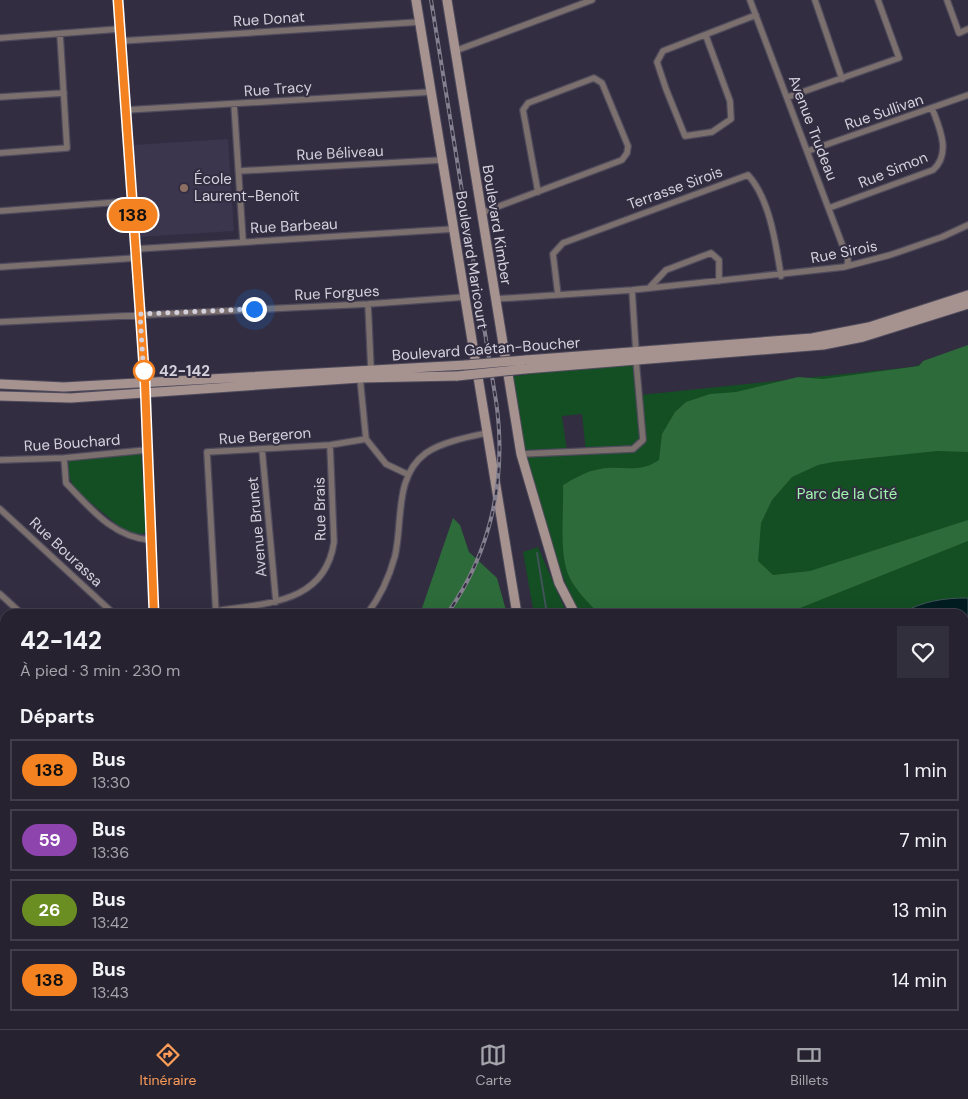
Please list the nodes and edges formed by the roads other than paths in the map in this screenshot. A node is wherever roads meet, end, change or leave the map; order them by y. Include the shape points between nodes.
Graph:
1 (118, 0) edge
2 (416, 0) edge
3 (446, 0) edge
4 (592, 0) edge
5 (750, 0) edge
6 (815, 0) edge
7 (878, 0) edge
8 (946, 0) edge
9 (756, 15) junction
10 (420, 22) junction
11 (120, 29) junction
12 (968, 30) edge
13 (60, 34) junction
14 (706, 36) junction
15 (0, 38) edge
16 (121, 41) junction
17 (455, 51) junction
18 (842, 79) junction
19 (64, 92) junction
20 (431, 92) junction
21 (968, 95) edge
22 (0, 97) edge
23 (788, 97) junction
24 (234, 104) junction
25 (932, 108) junction
26 (126, 110) junction
27 (808, 151) junction
28 (0, 153) edge
29 (442, 160) junction
30 (239, 172) junction
31 (538, 192) junction
32 (132, 202) junction
33 (829, 208) junction
34 (0, 211) edge
35 (481, 213) junction
36 (968, 225) edge
37 (454, 229) junction
38 (243, 241) junction
39 (136, 249) junction
40 (136, 258) junction
41 (847, 266) junction
42 (0, 267) edge
43 (781, 276) junction
44 (719, 281) junction
45 (650, 287) junction
46 (632, 290) junction
47 (558, 295) junction
48 (968, 295) edge
49 (465, 297) junction
50 (495, 299) junction
51 (368, 304) junction
52 (968, 304) edge
53 (140, 314) junction
54 (0, 322) edge
55 (636, 356) junction
56 (371, 370) junction
57 (422, 373) junction
58 (360, 378) junction
59 (145, 382) junction
60 (0, 384) edge
61 (144, 392) junction
62 (0, 396) edge
63 (487, 433) junction
64 (366, 439) junction
65 (330, 445) junction
66 (262, 449) junction
67 (146, 450) junction
68 (521, 454) junction
69 (64, 458) junction
70 (0, 460) edge
71 (407, 474) junction
72 (0, 508) edge
73 (150, 540) junction
74 (0, 594) edge
75 (276, 602) junction
76 (16, 609) edge
77 (109, 609) edge
78 (154, 609) edge
79 (216, 609) edge
80 (238, 609) edge
81 (371, 609) edge
82 (516, 609) edge
83 (572, 609) edge

1 - 11 street
2 - 10 main road, Boulevard Maricourt
3 - 17 main road, Boulevard Kimber
4 - 17 street
5 - 9 street, Avenue Trudeau
6 - 18 street
7 - 18 street via 899,58
8 - 12 street via 959,33
9 - 14 street
9 - 23 street, Avenue Trudeau
10 - 16 street, Rue Donat
10 - 20 main road, Boulevard Maricourt
11 - 13 street
11 - 16 street
13 - 15 street
13 - 19 street
14 - 14 street via 663,51 657,62 685,136 712,132 732,119 730,101
16 - 26 street
17 - 35 main road, Boulevard Kimber
18 - 23 street
19 - 22 street
19 - 28 street via 67,148
20 - 24 street, Rue Tracy
20 - 29 main road, Boulevard Maricourt
21 - 25 street, Rue Sullivan
23 - 27 street, Avenue Trudeau
24 - 26 street, Rue Tracy
24 - 30 street
25 - 27 street, Rue Sullivan
25 - 33 street, Rue Simon via 945,141 937,167
26 - 32 street
27 - 33 street, Avenue Trudeau
29 - 30 street, Rue Béliveau
29 - 37 main road, Boulevard Maricourt
30 - 38 street
31 - 31 street via 622,160 627,154 628,146 602,83 594,78 528,103 523,110
31 - 35 street
32 - 34 street
32 - 39 street
33 - 41 street, Avenue Trudeau via 848,260
35 - 50 main road, Boulevard Kimber
36 - 41 street, Rue Sirois via 942,238
37 - 38 street, Rue Barbeau
37 - 49 main road, Boulevard Maricourt
38 - 39 street, Rue Barbeau
39 - 40 street
40 - 42 street
40 - 53 street
41 - 43 street, Rue Sirois
43 - 44 street, Rue Sirois
43 - 47 street, Terrasse Sirois via 772,226 756,183 748,175 563,243 553,254
44 - 45 street, Rue Sirois
44 - 45 street via 719,260 711,253 666,270
45 - 46 street, Rue Sirois
46 - 47 street, Rue Sirois
46 - 55 street
47 - 50 street, Rue Sirois
48 - 55 main road, Boulevard Gaétan-Boucher via 869,327 826,336
49 - 51 street, Rue Forgues
49 - 63 main road, Boulevard Maricourt
50 - 68 main road, Boulevard Kimber
51 - 53 street, Rue Forgues
51 - 56 street
52 - 55 main road, Boulevard Gaétan-Boucher via 872,334 823,345
53 - 54 street, Rue Forgues
53 - 59 street
55 - 57 main road, Boulevard Gaétan-Boucher, bridge
55 - 68 street via 643,440 632,449
56 - 57 main road, Boulevard Gaétan-Boucher
56 - 59 main road, Boulevard Gaétan-Boucher
57 - 58 main road, Boulevard Gaétan-Boucher
58 - 61 main road, Boulevard Gaétan-Boucher
58 - 64 street
59 - 60 main road, Boulevard Gaétan-Boucher via 64,387
59 - 61 street
61 - 62 main road, Boulevard Gaétan-Boucher via 72,398
61 - 67 street
63 - 71 street via 427,452
63 - 82 main road, Boulevard Maricourt
64 - 65 street, Rue Bergeron
64 - 71 street via 386,464
65 - 66 street, Rue Bergeron
65 - 75 street, Rue Brais via 332,554 319,580 293,597
66 - 75 street, Avenue Brunet
66 - 79 street, Rue Bergeron via 207,452
67 - 69 street, Rue Bouchard
67 - 73 street
68 - 83 main road, Boulevard Kimber via 559,583
69 - 70 street, Rue Bouchard
69 - 73 street via 66,483 80,497 115,530 133,538
71 - 81 street via 395,554 389,576
72 - 77 street, Rue Bourassa
73 - 78 street
74 - 76 street
75 - 80 street, Rue Brais

